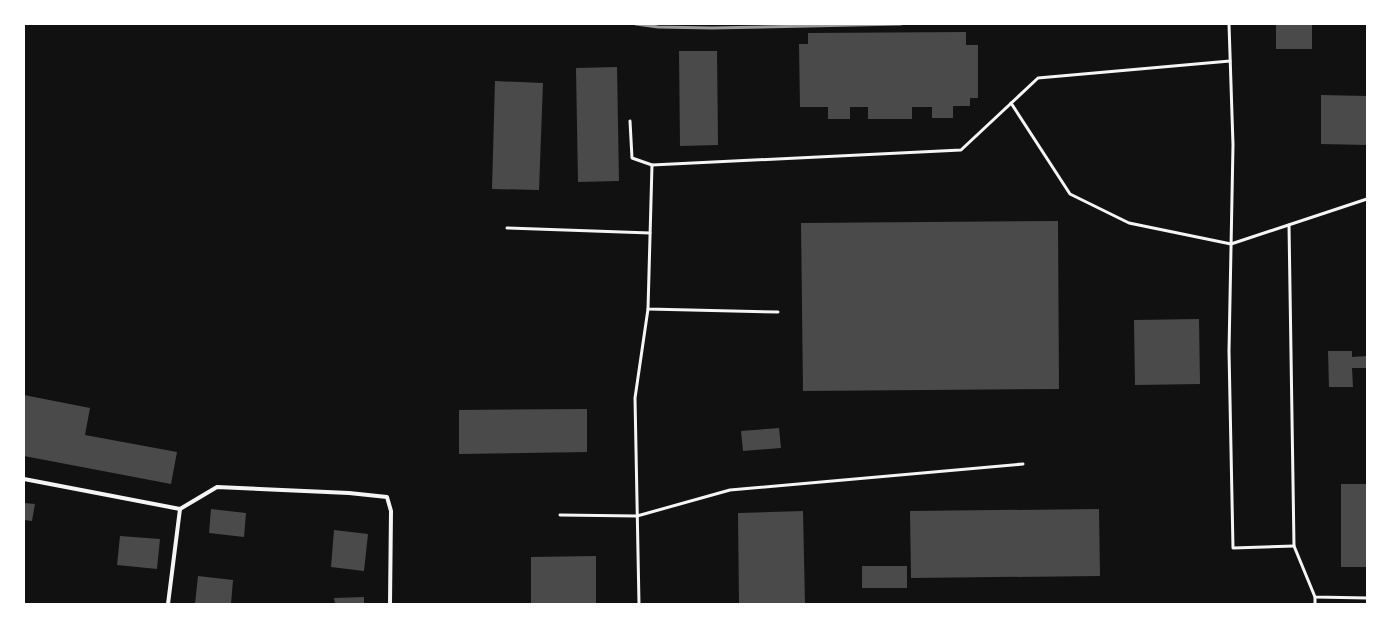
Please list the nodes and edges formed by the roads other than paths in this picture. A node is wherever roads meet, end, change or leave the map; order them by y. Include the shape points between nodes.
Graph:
1 (1229, 24) edge
2 (1230, 61) junction
3 (1011, 103) junction
4 (630, 121) dead end
5 (652, 165) junction
6 (1367, 198) edge
7 (1289, 224) junction
8 (507, 228) dead end
9 (650, 234) junction
10 (1231, 244) junction
11 (648, 309) junction
12 (778, 312) dead end
13 (1023, 464) dead end
14 (24, 478) edge
15 (180, 509) junction
16 (560, 514) dead end
17 (637, 516) junction
18 (1294, 546) junction
19 (1315, 596) junction
20 (1367, 598) edge
21 (168, 604) edge
22 (390, 604) edge
23 (638, 604) edge
24 (1315, 604) edge

1 - 2 lane
2 - 3 lane via 1038,78
2 - 10 lane via 1233,145
3 - 5 lane via 961,150
3 - 10 lane via 1070,194 1129,223
4 - 5 lane via 632,158
5 - 9 lane
6 - 7 lane
7 - 10 lane
7 - 18 lane
8 - 9 lane
9 - 11 lane
10 - 18 lane via 1229,351 1233,548
11 - 12 lane
11 - 17 lane via 635,398
13 - 17 lane via 730,490
14 - 15 street
15 - 21 street
15 - 22 street via 217,487 387,497 391,511
16 - 17 lane
17 - 23 lane
18 - 19 lane
19 - 20 lane
19 - 24 lane

